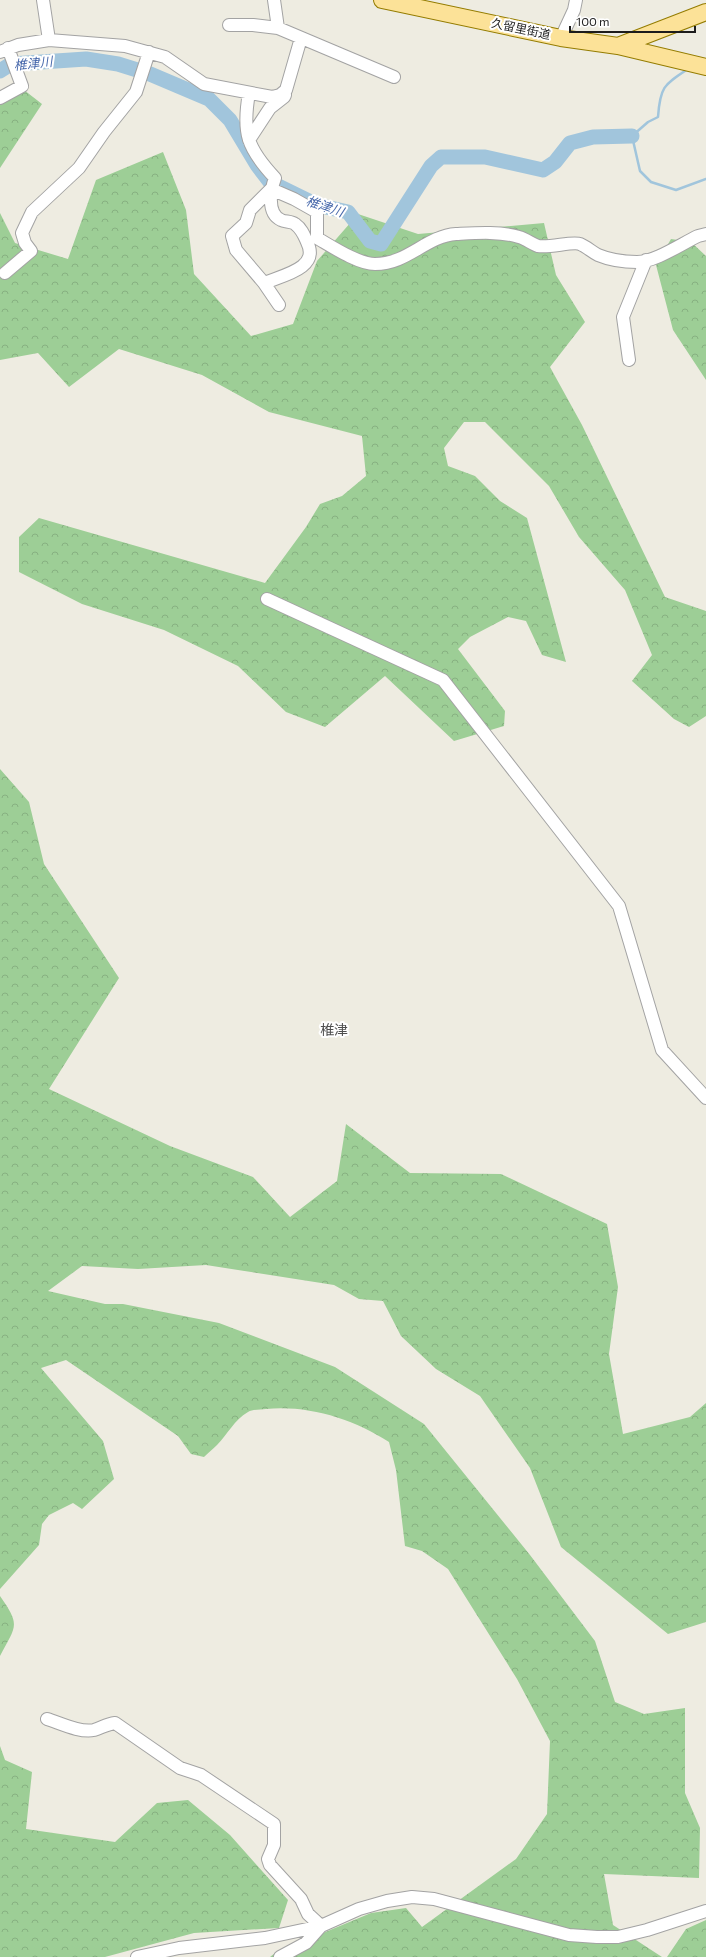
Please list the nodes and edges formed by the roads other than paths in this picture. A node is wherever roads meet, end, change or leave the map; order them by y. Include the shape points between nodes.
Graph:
1 (43, 0) edge
2 (274, 0) edge
3 (382, 0) edge
4 (576, 0) edge
5 (706, 12) edge
6 (229, 25) dead end
7 (278, 28) junction
8 (301, 38) junction
9 (561, 38) junction
10 (49, 40) junction
11 (618, 46) junction
12 (4, 50) edge
13 (149, 52) junction
14 (706, 67) edge
15 (394, 77) dead end
16 (286, 90) junction
17 (249, 93) junction
18 (0, 98) edge
19 (249, 140) junction
20 (271, 189) junction
21 (706, 234) edge
22 (646, 260) junction
23 (5, 273) dead end
24 (264, 283) junction
25 (279, 305) dead end
26 (629, 360) dead end
27 (267, 599) dead end
28 (706, 1098) edge
29 (47, 1719) dead end
30 (706, 1910) edge
31 (320, 1926) junction
32 (137, 1957) edge
33 (280, 1957) edge

1 - 10 street
2 - 7 street
3 - 9 main road, 久留里街道
4 - 9 street
5 - 11 main road
6 - 7 street
7 - 8 street
8 - 15 street
8 - 16 street
9 - 11 main road, 久留里街道
10 - 12 street
10 - 13 street via 125,46
11 - 14 main road, 久留里街道
12 - 18 street via 22,86
13 - 17 street via 165,57 204,84
13 - 23 street via 136,92 79,168 32,212 22,233 31,251
16 - 17 street via 272,97
16 - 19 street via 284,97 270,108
17 - 19 street via 245,116
19 - 20 street via 260,162 275,178
20 - 22 street via 317,212 317,238 356,259 374,264 400,259 435,239 454,234 487,233 519,236 538,246 552,247 579,243 599,255 618,261
20 - 24 street via 250,210 246,223 232,236 236,250
20 - 24 street via 275,215 279,219 294,223 302,231 310,248 311,258 306,265
21 - 22 street
22 - 26 street via 623,317
24 - 25 street
27 - 28 street via 443,680 619,906 662,1050
29 - 31 street via 85,1731 115,1723 180,1768 201,1775 274,1824 274,1845 268,1859 270,1865 301,1899 308,1914
30 - 31 street via 647,1930 618,1937 597,1937 569,1935 434,1899 412,1897 359,1909
31 - 32 street via 265,1938 179,1948
31 - 33 street via 306,1943

